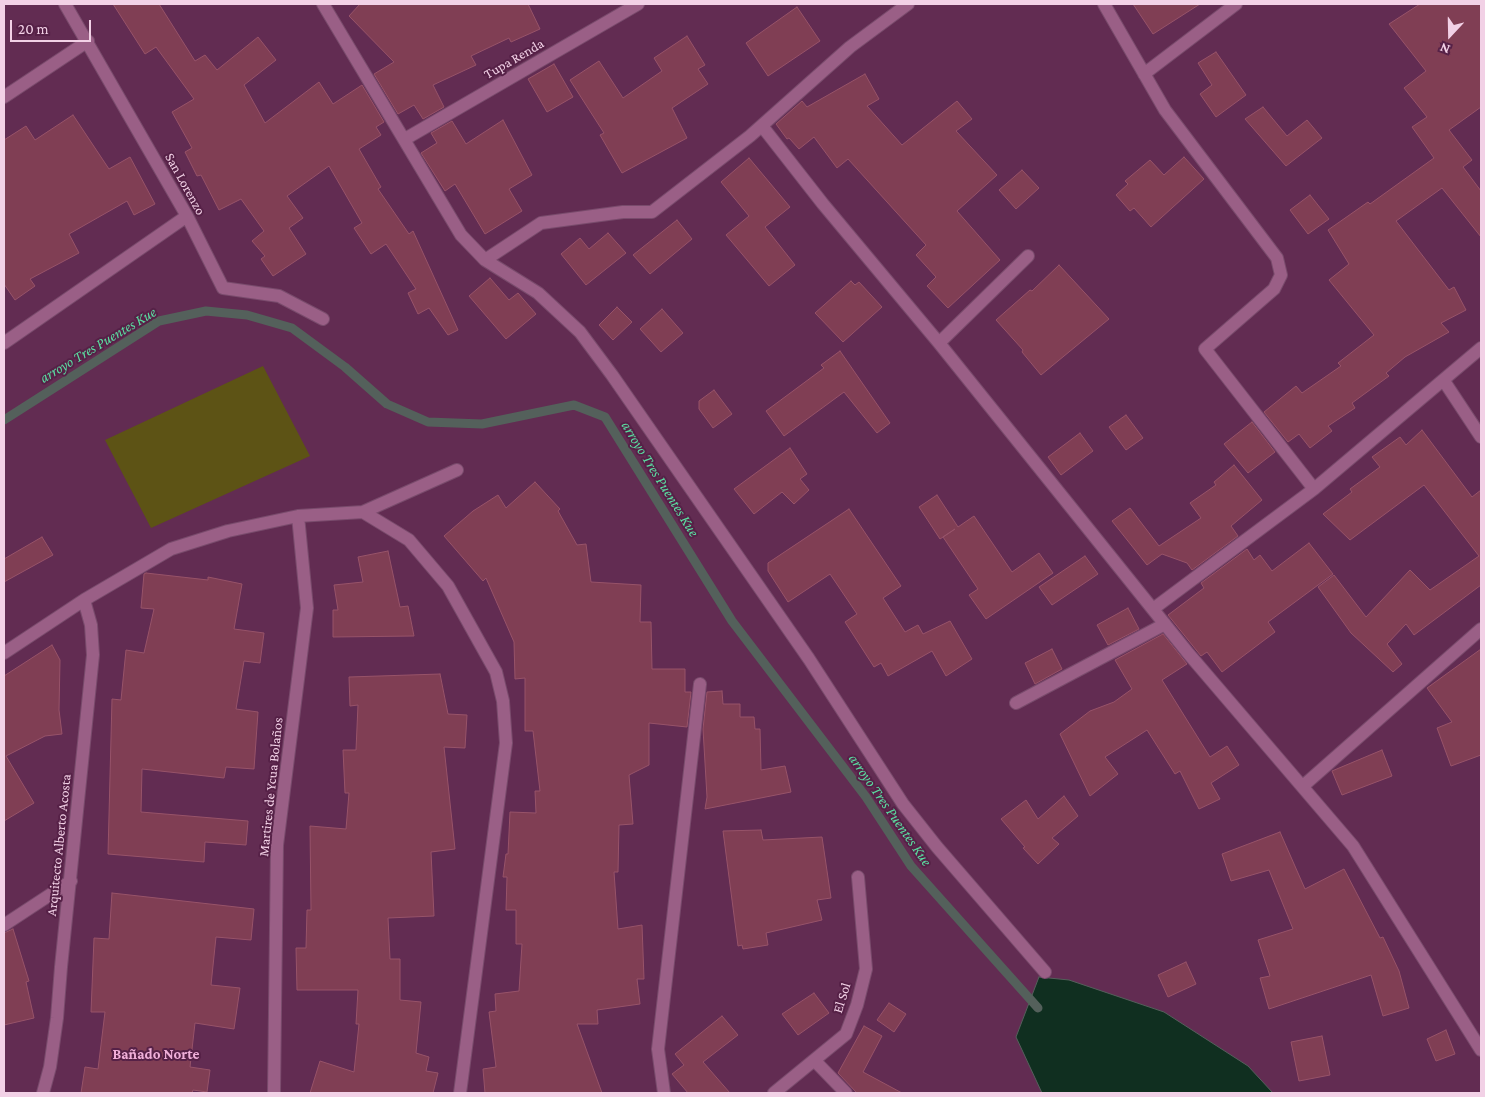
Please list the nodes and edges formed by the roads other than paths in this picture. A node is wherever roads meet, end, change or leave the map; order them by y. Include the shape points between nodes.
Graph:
1 (65, 4) edge
2 (638, 4) edge
3 (908, 4) edge
4 (1104, 4) edge
5 (1236, 4) edge
6 (326, 5) edge
7 (88, 41) junction
8 (1144, 74) junction
9 (4, 98) edge
10 (762, 126) junction
11 (405, 140) junction
12 (187, 216) junction
13 (1028, 256) dead end
14 (485, 260) junction
15 (323, 319) dead end
16 (939, 343) junction
17 (4, 344) edge
18 (1481, 348) edge
19 (1444, 381) junction
20 (1481, 437) edge
21 (457, 470) dead end
22 (1314, 489) junction
23 (363, 512) junction
24 (298, 516) junction
25 (84, 600) junction
26 (1153, 609) junction
27 (1165, 624) junction
28 (1481, 629) edge
29 (4, 653) edge
30 (700, 684) dead end
31 (1016, 703) dead end
32 (1303, 786) junction
33 (858, 877) dead end
34 (71, 881) junction
35 (4, 925) edge
36 (1045, 972) dead end
37 (1481, 1050) edge
38 (814, 1060) junction
39 (43, 1093) edge
40 (274, 1093) edge
41 (460, 1093) edge
42 (664, 1093) edge
43 (774, 1093) edge
44 (846, 1093) edge

1 - 7 street, San Lorenzo
2 - 11 street, Tupa Renda
3 - 10 street via 850,48
4 - 8 street
5 - 8 street
6 - 11 street
7 - 9 street
7 - 12 street, San Lorenzo
8 - 22 street via 1165,110 1277,258 1281,275 1274,289 1205,349
10 - 14 street via 652,212 623,212 541,223
10 - 16 street
11 - 14 street via 461,235
12 - 15 street, San Lorenzo via 223,288 279,296
12 - 17 street
13 - 16 street
14 - 36 street via 538,293 580,332 809,659 903,804
16 - 26 street
18 - 19 street
19 - 20 street
19 - 22 street
21 - 23 street
22 - 26 street
23 - 24 street
23 - 41 street via 409,540 448,586 496,672 503,701 506,744
24 - 25 street via 228,531 171,549
24 - 40 street, Martires de Ycua Bolaños via 307,608 277,845
25 - 29 street
25 - 34 street, Arquitecto Alberto Acosta via 91,626 93,655
26 - 27 street
27 - 31 street
27 - 32 street
28 - 32 street
30 - 42 street via 658,1049
32 - 37 street via 1353,846
33 - 38 street, El Sol via 866,969 846,1034
34 - 35 street
34 - 39 street, Arquitecto Alberto Acosta via 58,1018
38 - 43 street, El Sol
38 - 44 street

